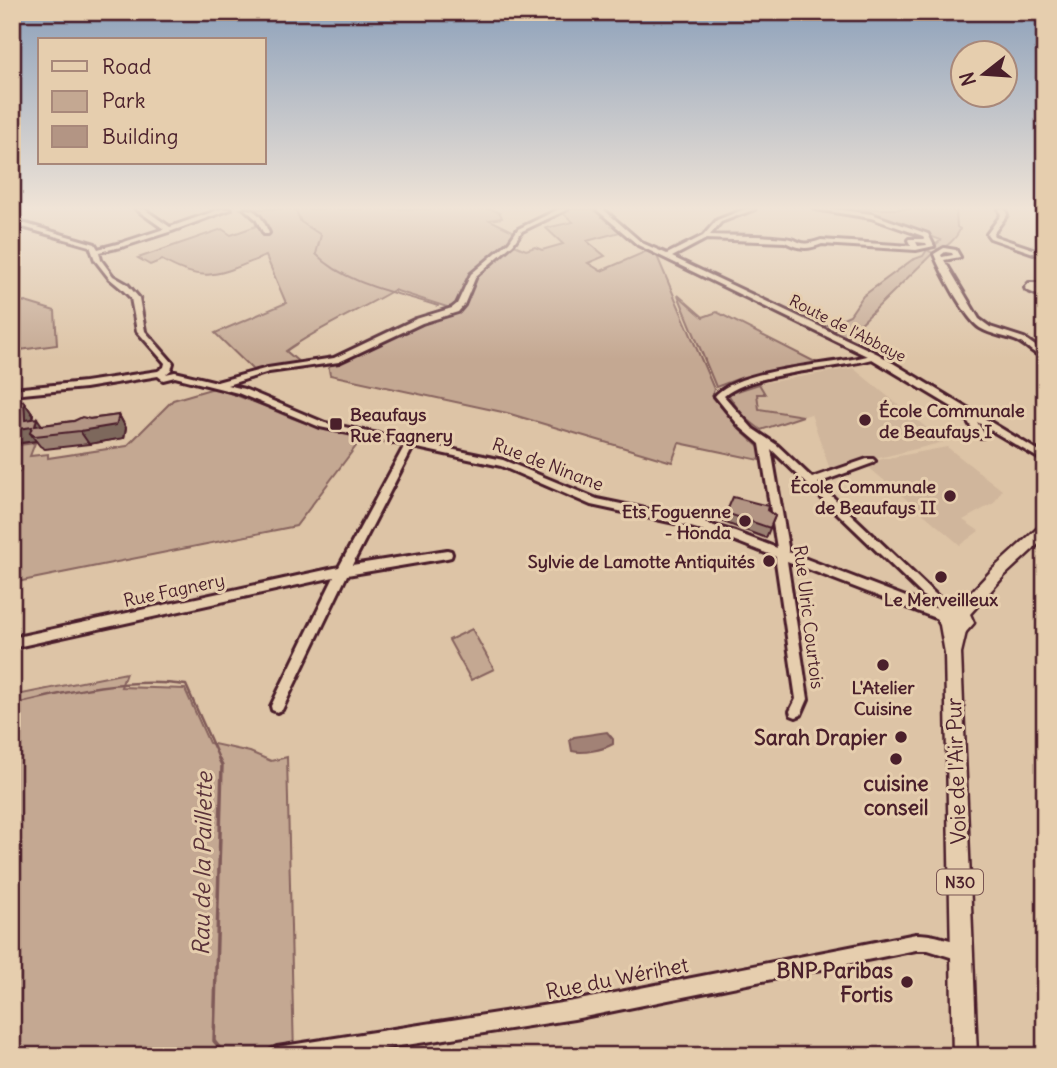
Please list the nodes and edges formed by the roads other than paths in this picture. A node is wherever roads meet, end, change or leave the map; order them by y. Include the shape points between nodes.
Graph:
1 (98, 259) edge
2 (492, 259) edge
3 (670, 259) edge
4 (939, 259) dead end
5 (1045, 285) edge
6 (1045, 296) edge
7 (875, 356) junction
8 (1045, 356) edge
9 (168, 372) junction
10 (217, 385) junction
11 (12, 392) edge
12 (973, 415) junction
13 (979, 435) dead end
14 (411, 443) junction
15 (765, 443) junction
16 (1045, 459) edge
17 (870, 461) dead end
18 (810, 482) junction
19 (1045, 530) edge
20 (447, 554) dead end
21 (783, 554) junction
22 (343, 571) junction
23 (951, 618) junction
24 (12, 643) edge
25 (277, 706) dead end
26 (796, 711) dead end
27 (962, 953) junction
28 (276, 1056) edge
29 (965, 1056) edge

1 - 9 street via 111,278 135,298 140,327 169,363
2 - 10 street via 473,275 455,310 419,321 336,360 282,367
3 - 7 street, Route de l'Abbaye
4 - 8 street via 974,320 1028,343
5 - 6 street via 1030,288
7 - 12 street, Route de l'Abbaye
7 - 15 street via 751,379 722,390 719,396 736,419
9 - 10 street, Rue de Ninane
9 - 11 street
10 - 14 street, Rue de Ninane via 323,425
12 - 13 street via 970,418
12 - 16 street, Route de l'Abbaye
14 - 21 street, Rue de Ninane via 503,463 586,500 712,528
14 - 22 street
15 - 18 street
15 - 21 street, Rue Ulric Courtois
17 - 18 street
18 - 23 street
19 - 23 main road, Voie de l'Air Pur / N30
20 - 22 street, Rue Fagnery
21 - 23 street, Rue de Ninane
21 - 26 street, Rue Ulric Courtois via 802,699
22 - 24 street, Rue Fagnery
22 - 25 street
23 - 27 main road, Voie de l'Air Pur / N30
27 - 28 street, Rue du Wérihet via 916,942 573,1010
27 - 29 main road, Voie de l'Air Pur / N30

